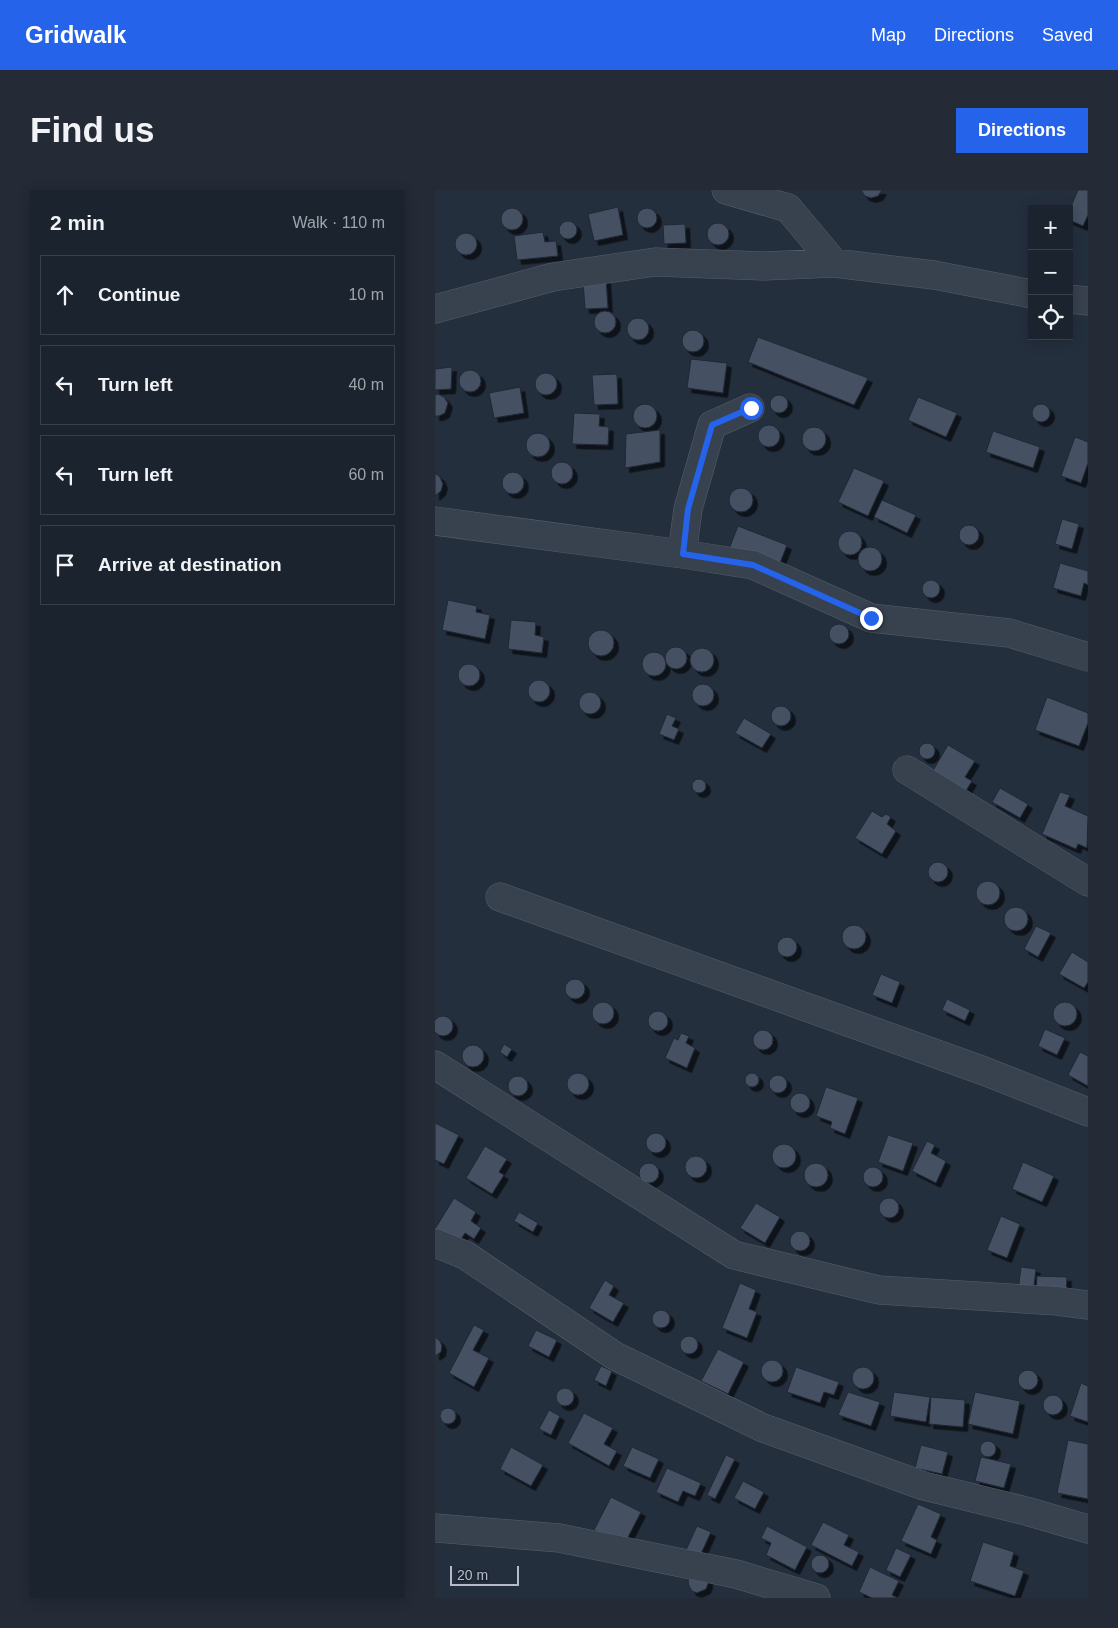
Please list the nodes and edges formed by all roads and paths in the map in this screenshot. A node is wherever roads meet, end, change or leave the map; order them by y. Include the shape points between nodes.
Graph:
1 (726, 190) edge
2 (834, 263) junction
3 (1028, 293) edge
4 (1073, 299) edge
5 (1088, 301) edge
6 (435, 309) edge
7 (751, 408) dead end
8 (435, 521) edge
9 (683, 554) junction
10 (1088, 657) edge
11 (907, 770) dead end
12 (1088, 882) edge
13 (500, 897) dead end
14 (435, 1064) edge
15 (1088, 1112) edge
16 (435, 1243) edge
17 (1088, 1305) edge
18 (435, 1528) edge
19 (1088, 1529) edge
20 (816, 1598) edge

1 - 2 street via 788,208
2 - 3 street via 934,275
2 - 6 street via 763,266 655,262 553,277
4 - 5 street
7 - 9 street via 712,425 688,509
8 - 9 street
9 - 10 street via 753,565 871,618 1009,633
11 - 12 street
13 - 15 street via 984,1071
14 - 17 street via 734,1255 879,1290
16 - 19 street via 465,1255 615,1356 763,1428 924,1486
18 - 20 street via 559,1538 736,1574

